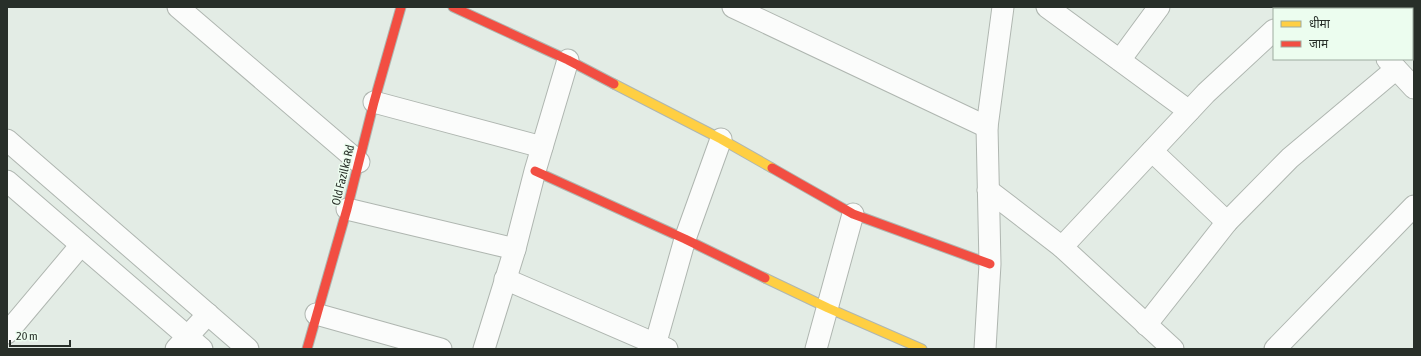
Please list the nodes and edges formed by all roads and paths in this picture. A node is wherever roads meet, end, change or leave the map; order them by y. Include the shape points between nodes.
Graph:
1 (178, 7) edge
2 (401, 7) edge
3 (453, 7) edge
4 (733, 7) edge
5 (1003, 7) edge
6 (1047, 7) edge
7 (1159, 7) edge
8 (1273, 31) edge
9 (568, 60) junction
10 (1120, 60) junction
11 (1391, 64) edge
12 (1414, 88) edge
13 (374, 102) junction
14 (1189, 111) junction
15 (987, 127) junction
16 (721, 139) junction
17 (7, 140) edge
18 (542, 147) junction
19 (1152, 151) junction
20 (359, 162) junction
21 (535, 171) junction
22 (7, 181) edge
23 (988, 190) junction
24 (1414, 206) edge
25 (348, 209) junction
26 (853, 214) junction
27 (1227, 222) junction
28 (685, 239) junction
29 (81, 244) junction
30 (1062, 247) junction
31 (515, 249) junction
32 (990, 264) junction
33 (505, 279) junction
34 (828, 308) junction
35 (208, 314) junction
36 (316, 314) junction
37 (1146, 325) junction
38 (7, 333) edge
39 (189, 345) edge
40 (659, 347) edge
41 (248, 349) edge
42 (307, 349) edge
43 (441, 349) edge
44 (484, 349) edge
45 (816, 349) edge
46 (922, 349) edge
47 (985, 349) edge
48 (1173, 349) edge
49 (1275, 349) edge

1 - 20 street
2 - 13 street, Old Fazilka Rd
3 - 9 street
4 - 15 street
5 - 15 street
6 - 10 street
7 - 10 street
8 - 14 street
9 - 16 street
9 - 18 street
10 - 14 street
11 - 12 street
11 - 27 street via 1290,158
13 - 18 street
13 - 20 street, Old Fazilka Rd
14 - 19 street
15 - 23 street
16 - 26 street
16 - 28 street
17 - 35 street
18 - 21 street
19 - 27 street
19 - 30 street
20 - 25 street, Old Fazilka Rd
21 - 28 street
21 - 31 street
22 - 29 street
23 - 30 street
23 - 32 street
24 - 49 street
25 - 31 street
25 - 36 street, Old Fazilka Rd
26 - 32 street
26 - 34 street
27 - 37 street
28 - 34 street
28 - 40 street
29 - 38 street
29 - 39 street
30 - 37 street
31 - 33 street
32 - 47 street
33 - 40 street
33 - 44 street
34 - 45 street
34 - 46 street
35 - 39 street
35 - 41 street
36 - 42 street, Old Fazilka Rd
36 - 43 street
37 - 48 street

